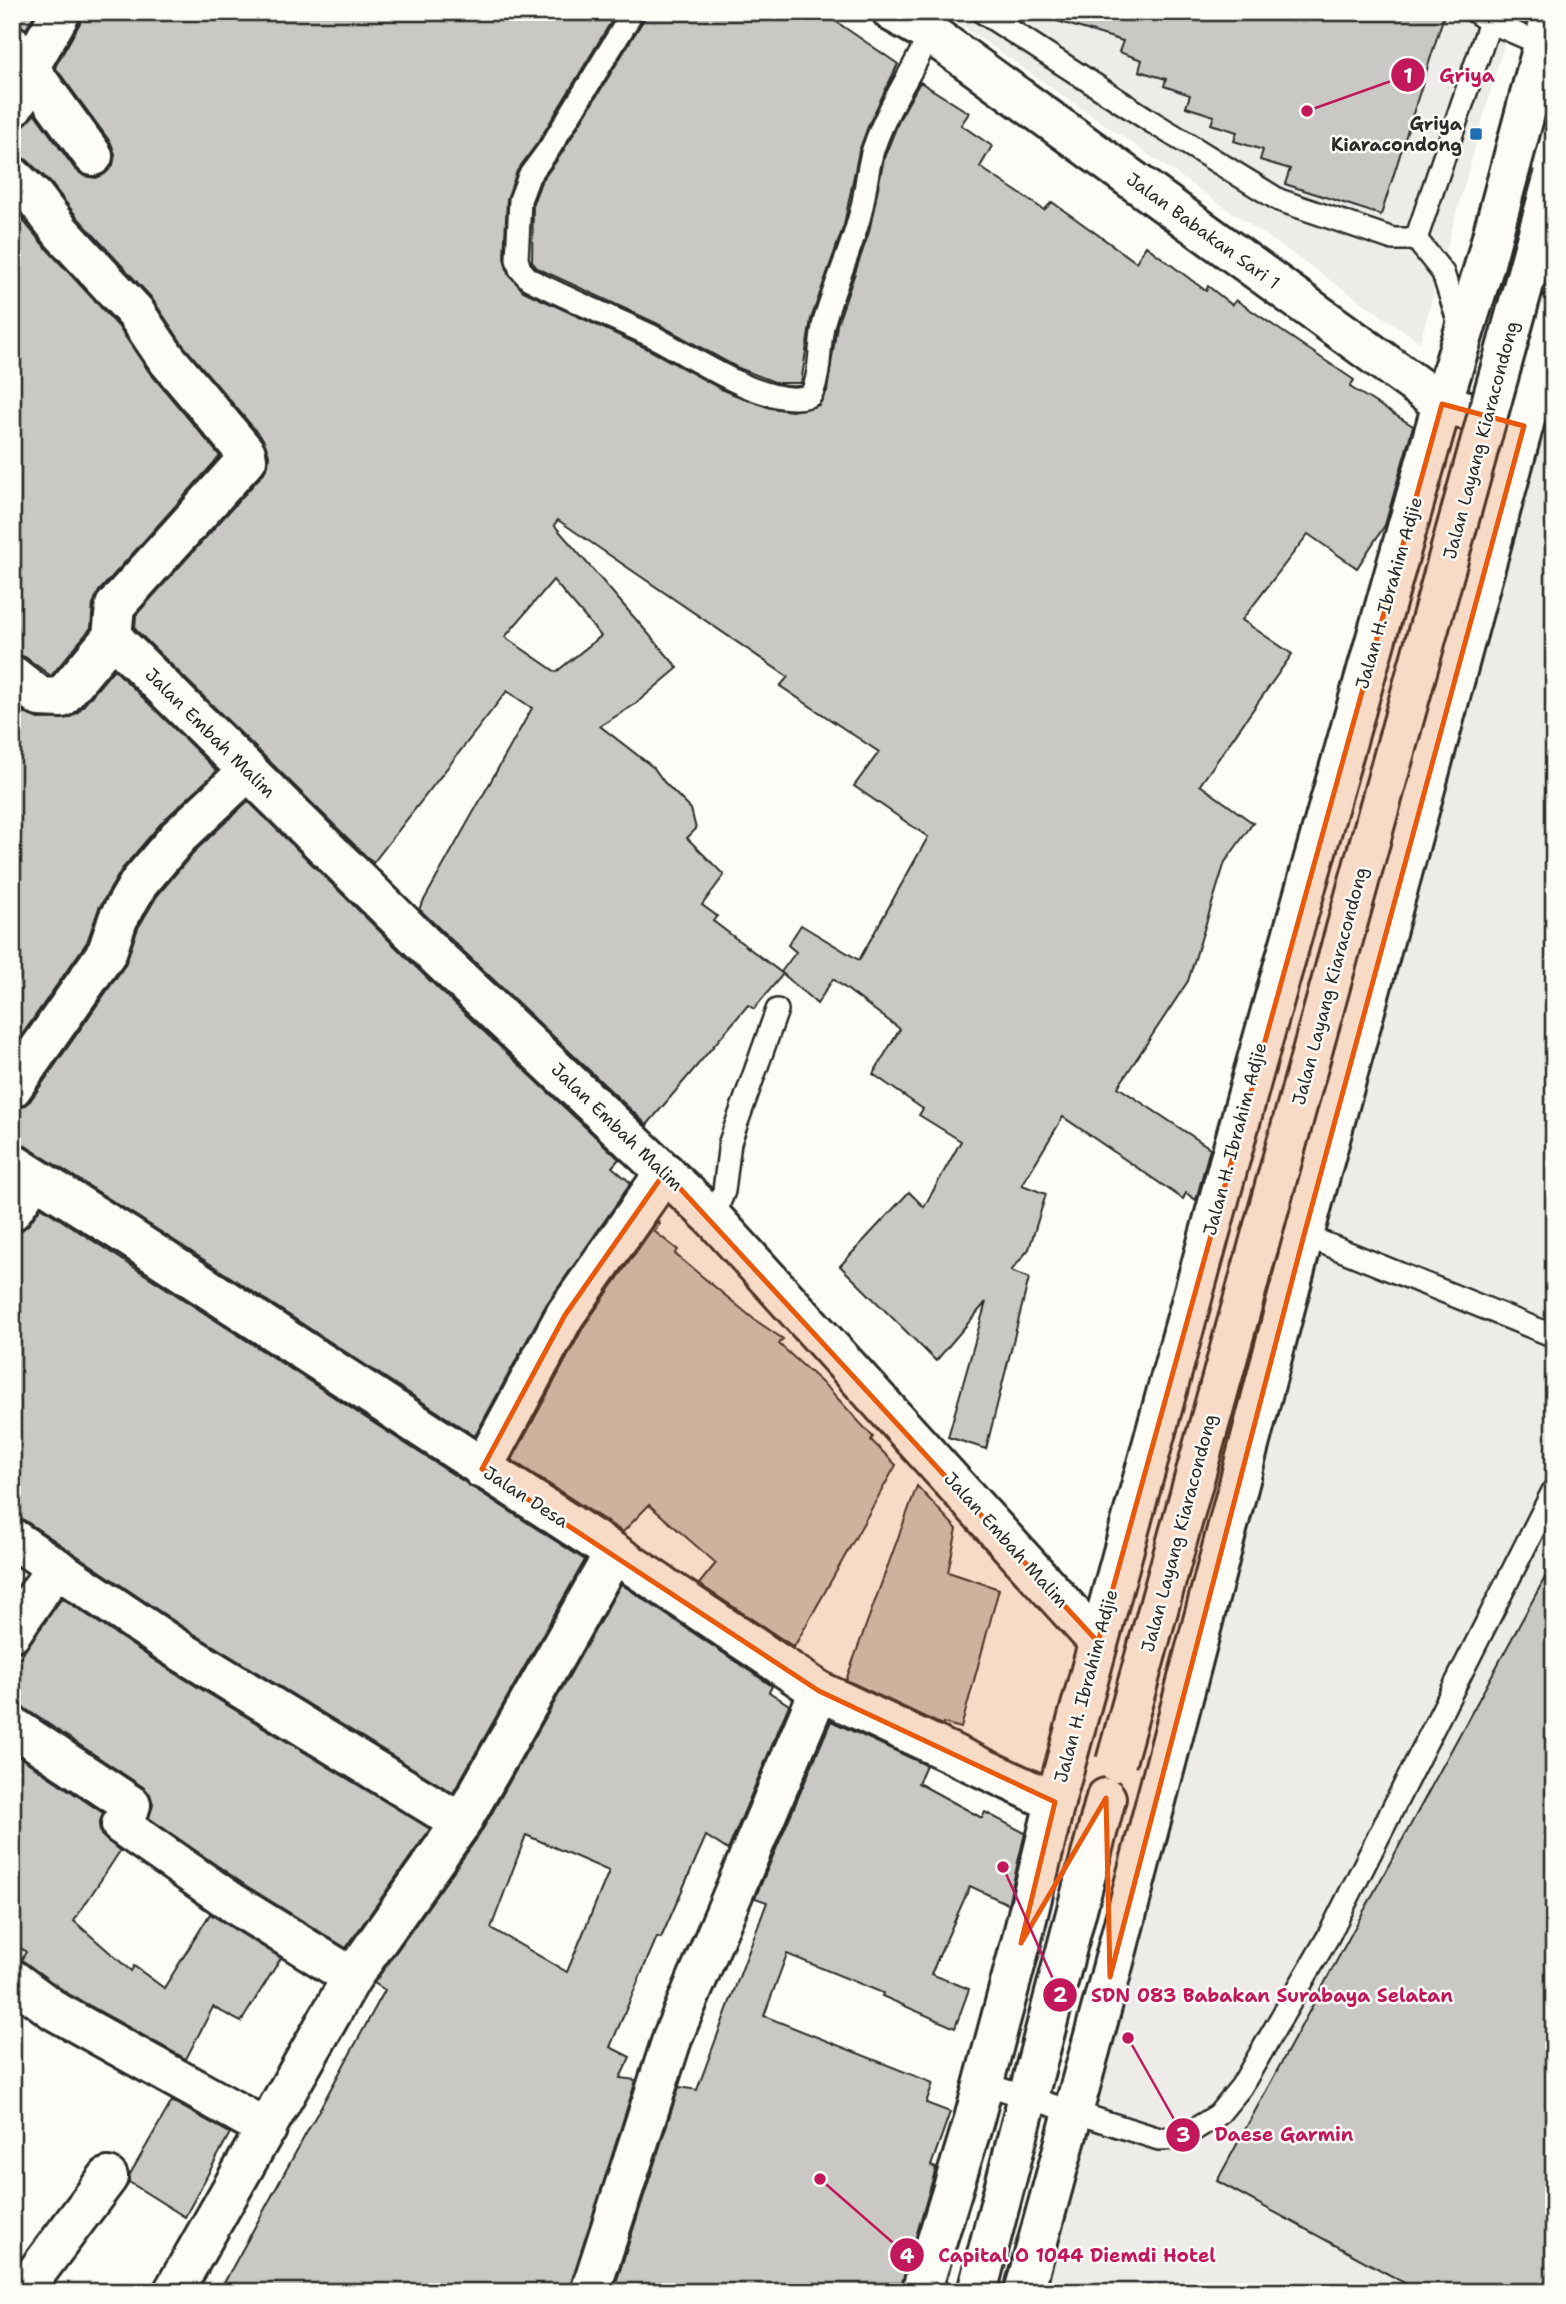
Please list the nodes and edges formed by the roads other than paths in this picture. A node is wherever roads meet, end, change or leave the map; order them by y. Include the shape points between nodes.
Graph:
1 (61, 12) edge
2 (633, 12) edge
3 (892, 12) edge
4 (982, 12) edge
5 (1483, 17) edge
6 (935, 23) edge
7 (1547, 29) edge
8 (25, 63) edge
9 (12, 108) edge
10 (93, 156) dead end
11 (1554, 175) edge
12 (12, 176) edge
13 (1416, 239) junction
14 (1554, 313) edge
15 (1463, 336) junction
16 (1442, 404) junction
17 (1524, 426) junction
18 (112, 637) junction
19 (12, 675) edge
20 (248, 771) junction
21 (777, 1010) dead end
22 (12, 1087) edge
23 (24, 1170) edge
24 (665, 1172) junction
25 (12, 1211) edge
26 (713, 1218) junction
27 (1304, 1235) junction
28 (1554, 1336) edge
29 (482, 1469) junction
30 (1554, 1489) edge
31 (12, 1538) edge
32 (614, 1553) junction
33 (56, 1567) junction
34 (12, 1632) edge
35 (1098, 1642) junction
36 (819, 1691) junction
37 (12, 1726) edge
38 (1111, 1780) junction
39 (1055, 1802) junction
40 (461, 1824) junction
41 (1021, 1943) junction
42 (1110, 1976) junction
43 (352, 1977) junction
44 (12, 1979) edge
45 (982, 2083) junction
46 (1027, 2096) junction
47 (1072, 2111) junction
48 (267, 2129) junction
49 (108, 2177) dead end
50 (925, 2284) edge
51 (977, 2291) edge
52 (1024, 2291) edge
53 (22, 2292) edge
54 (173, 2292) edge
55 (590, 2292) edge

1 - 8 street
2 - 6 lane via 529,176 520,200 520,269 529,279 713,370 793,399 811,395 816,384 824,322 860,218 873,149 894,97
3 - 6 street, Jalan Babakan Sari 1
4 - 13 lane via 1279,200 1393,239
5 - 7 lane
5 - 13 lane
6 - 16 street, Jalan Babakan Sari 1
7 - 15 street, Jalan H. Ibrahim Adjie
8 - 9 street
8 - 10 street
11 - 38 street, Jalan Layang Kiaracondong, bridge
12 - 18 street via 135,312 166,358 247,457 115,606
13 - 15 lane via 1443,273
14 - 17 street
15 - 16 street, Jalan H. Ibrahim Adjie
16 - 17 street, Jalan Babakan Sari 1
16 - 35 street, Jalan H. Ibrahim Adjie
17 - 27 street
18 - 19 street via 61,698 40,697
18 - 20 street, Jalan Embah Malim
20 - 22 street via 178,837 139,883 118,919 107,952
20 - 24 street, Jalan Embah Malim
21 - 26 lane via 730,1142 724,1191
23 - 25 street
23 - 29 street, Jalan Desa
24 - 26 street, Jalan Embah Malim
24 - 29 street via 565,1315
26 - 35 street, Jalan Embah Malim
27 - 28 lane
27 - 42 street
29 - 32 street, Jalan Desa
30 - 47 lane via 1328,1937 1241,2087 1218,2115 1177,2138 1159,2139
31 - 33 street
32 - 36 street, Jalan Desa
32 - 40 street
33 - 34 street
33 - 40 street via 172,1646
35 - 39 street, Jalan H. Ibrahim Adjie
36 - 39 street, Jalan Desa
36 - 55 street via 673,2036
37 - 43 street via 131,1805 121,1825 233,1903
38 - 41 street, Jalan Layang Kiaracondong
38 - 42 street, Jalan Layang Kiaracondong
38 - 46 street
39 - 41 street, Jalan H. Ibrahim Adjie
40 - 43 street
41 - 45 street, Jalan H. Ibrahim Adjie
42 - 47 street
43 - 48 street
44 - 48 street via 55,2011
45 - 46 lane
45 - 50 street, Jalan H. Ibrahim Adjie
46 - 47 lane
46 - 51 street
47 - 52 street
48 - 54 street
49 - 53 street

